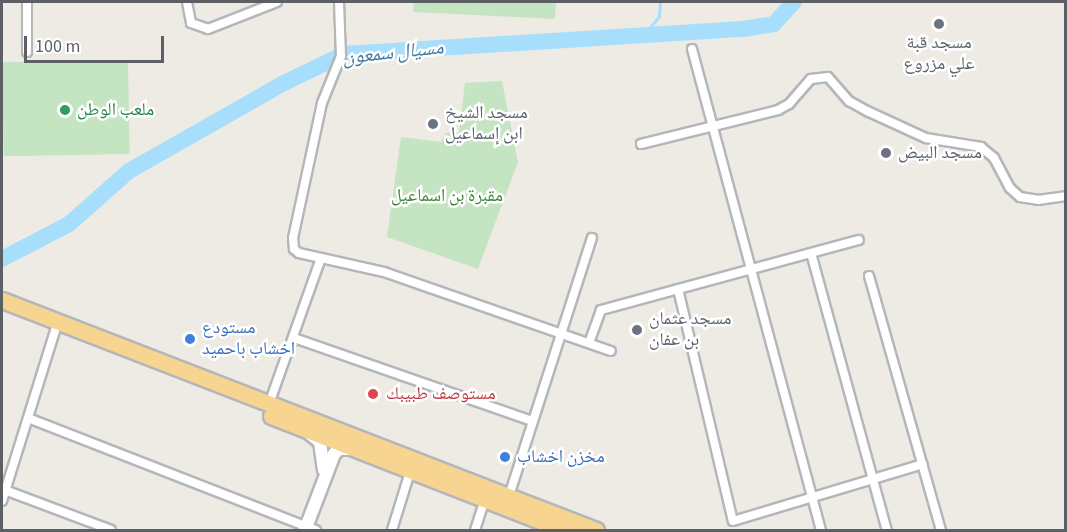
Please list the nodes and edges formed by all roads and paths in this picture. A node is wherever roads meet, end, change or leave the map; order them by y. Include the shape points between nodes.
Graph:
1 (27, 2) edge
2 (187, 2) edge
3 (273, 2) edge
4 (339, 2) edge
5 (692, 49) dead end
6 (27, 52) dead end
7 (713, 126) junction
8 (642, 144) dead end
9 (1065, 196) edge
10 (592, 238) dead end
11 (859, 240) dead end
12 (811, 253) junction
13 (321, 258) junction
14 (752, 269) junction
15 (869, 276) dead end
16 (678, 289) junction
17 (2, 300) edge
18 (2, 307) edge
19 (57, 325) junction
20 (562, 333) junction
21 (294, 338) junction
22 (589, 343) junction
23 (611, 351) dead end
24 (269, 404) junction
25 (28, 418) junction
26 (533, 421) junction
27 (304, 429) junction
28 (353, 449) junction
29 (923, 464) junction
30 (410, 472) junction
31 (323, 477) junction
32 (872, 479) junction
33 (3, 490) edge
34 (509, 496) junction
35 (812, 496) junction
36 (485, 499) junction
37 (2, 501) edge
38 (561, 527) edge
39 (309, 529) edge
40 (111, 531) edge
41 (392, 531) edge
42 (475, 531) edge
43 (596, 531) edge
44 (821, 531) edge
45 (887, 531) edge
46 (941, 531) edge

1 - 6 street
2 - 3 street via 191,23 208,29
4 - 13 street via 341,56 322,103 292,242 299,254
5 - 7 street
7 - 8 street
7 - 9 street via 778,110 789,104 811,79 828,77 849,101 926,138 981,147 994,158 1010,188 1020,196 1038,200
7 - 14 street
10 - 20 street
11 - 12 street
12 - 14 street
12 - 32 street
13 - 20 street via 384,272
13 - 21 street
14 - 16 street
14 - 35 street
15 - 29 street
16 - 22 street via 601,310
16 - 35 street via 733,521
17 - 19 highway
18 - 19 highway
19 - 24 highway
19 - 25 street
19 - 27 highway
20 - 22 street
20 - 26 street
21 - 24 street
21 - 26 street
22 - 23 street
24 - 34 highway
25 - 33 street
25 - 39 street
26 - 34 street
27 - 28 highway
27 - 31 street via 320,442 325,465
28 - 30 highway
28 - 31 street via 339,449
29 - 32 street
29 - 46 street
30 - 36 highway
30 - 41 street
31 - 39 street
32 - 35 street
32 - 45 street
33 - 37 street
33 - 40 street
34 - 38 highway
35 - 44 street
36 - 38 highway
36 - 42 street
38 - 43 highway

